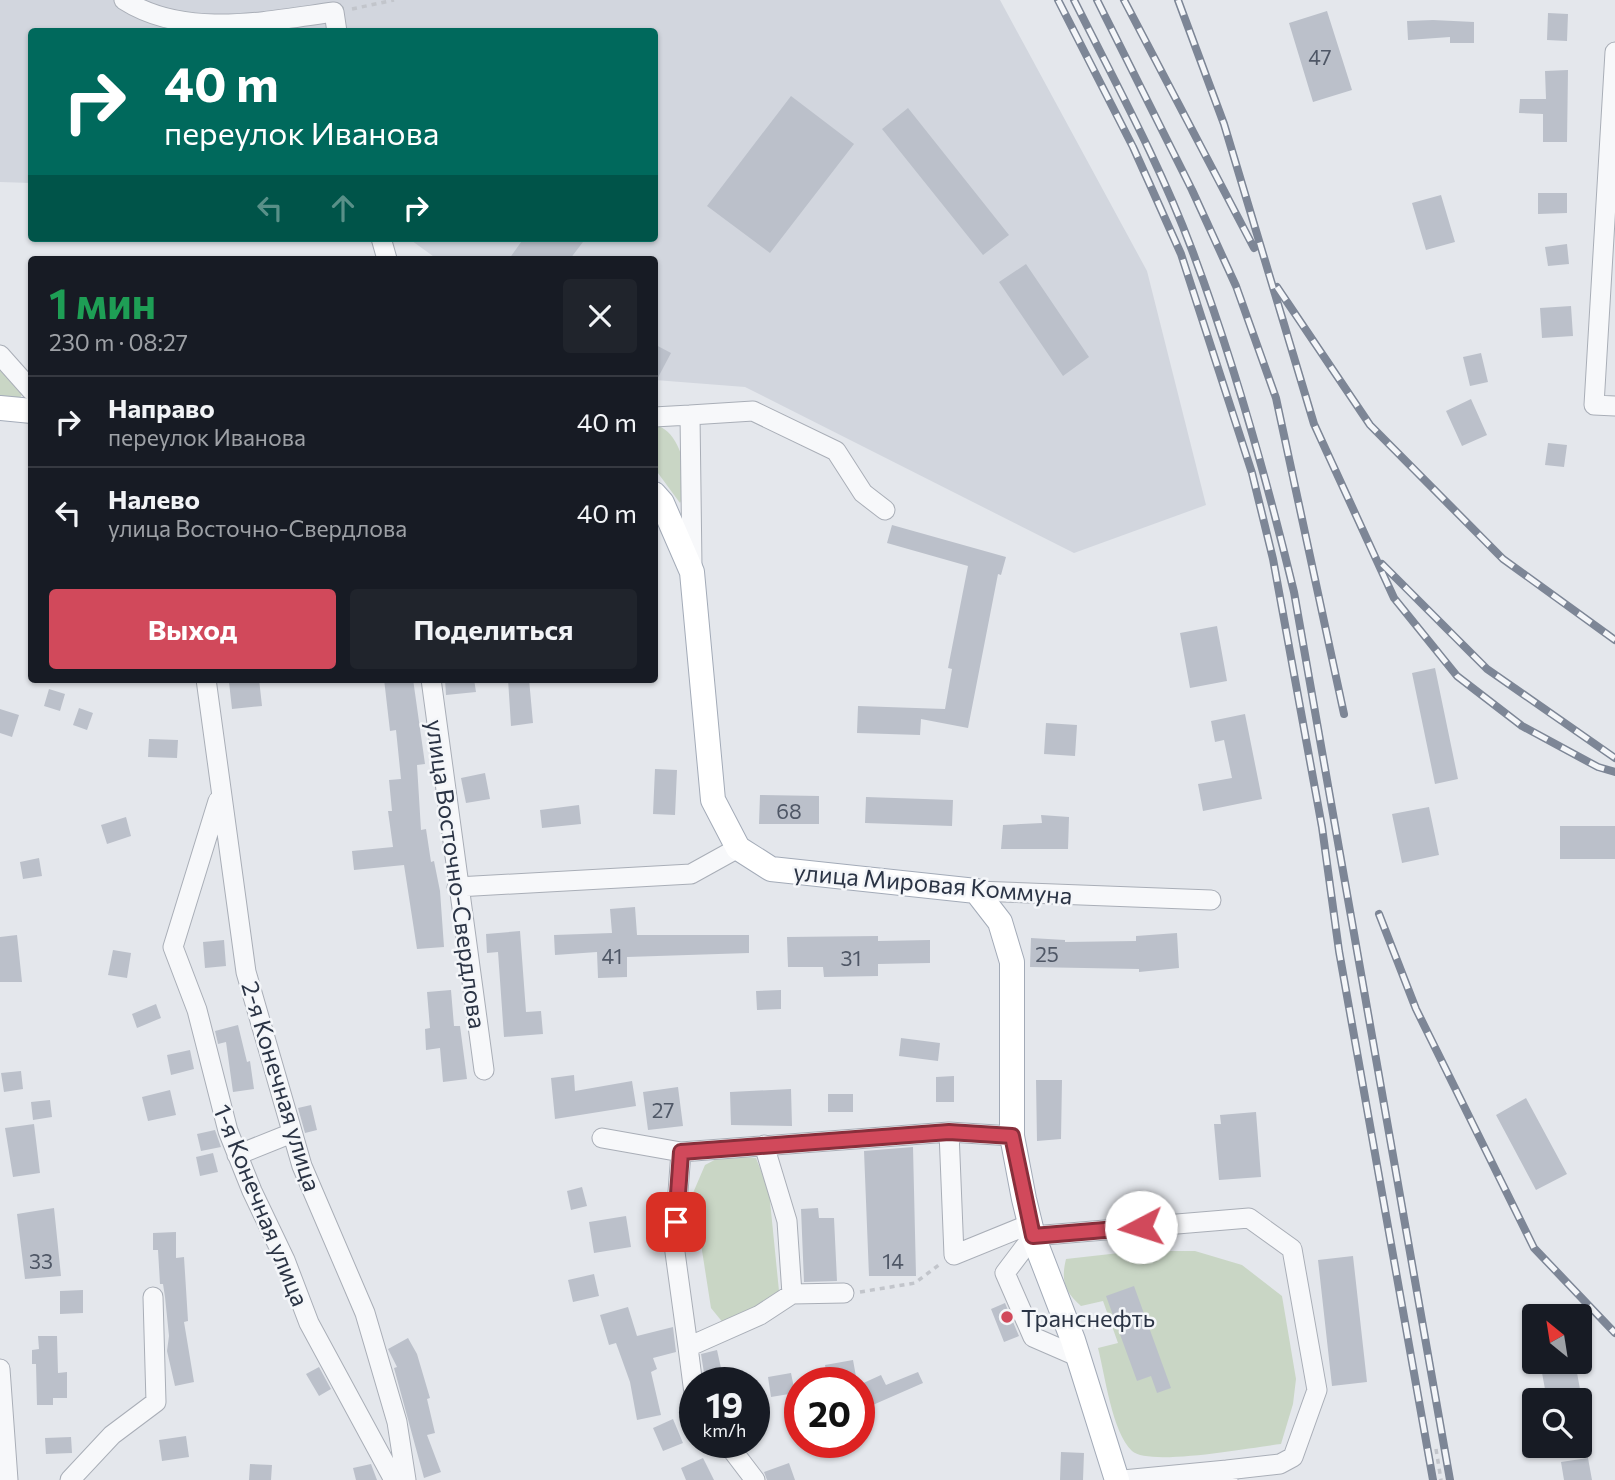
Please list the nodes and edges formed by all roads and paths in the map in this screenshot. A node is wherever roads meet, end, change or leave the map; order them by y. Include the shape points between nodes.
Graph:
1 (124, 0) edge
2 (394, 0) edge
3 (336, 22) edge
4 (1615, 52) edge
5 (0, 355) edge
6 (28, 386) edge
7 (1615, 406) edge
8 (0, 408) edge
9 (28, 411) edge
10 (690, 415) junction
11 (658, 417) edge
12 (658, 498) edge
13 (885, 510) dead end
14 (692, 572) junction
15 (206, 683) edge
16 (432, 683) edge
17 (220, 797) junction
18 (738, 848) junction
19 (457, 887) junction
20 (976, 891) junction
21 (1211, 900) dead end
22 (484, 1070) dead end
23 (949, 1132) junction
24 (292, 1133) junction
25 (1012, 1136) junction
26 (602, 1138) dead end
27 (764, 1145) junction
28 (681, 1152) junction
29 (237, 1155) junction
30 (1032, 1230) junction
31 (954, 1255) junction
32 (844, 1293) joint
33 (792, 1294) junction
34 (153, 1297) dead end
35 (688, 1347) junction
36 (1079, 1356) junction
37 (691, 1367) edge
38 (0, 1369) edge
39 (1436, 1449) dead end
40 (738, 1458) edge
41 (1273, 1473) edge
42 (1227, 1475) edge
43 (12, 1480) edge
44 (70, 1480) edge
45 (394, 1480) edge
46 (406, 1480) edge
47 (755, 1480) edge
48 (1117, 1480) edge
49 (1124, 1480) edge
50 (1441, 1480) edge

1 - 3 street via 140,10 176,19 238,25
2 - 3 path
4 - 7 street via 1594,405
5 - 6 street
8 - 9 main road
10 - 11 street
10 - 13 street via 753,411 836,452 863,493
10 - 14 street
12 - 14 main road
14 - 18 main road via 713,800
15 - 17 street, 2-я Конечная улица
16 - 19 street, улица Восточно-Свердлова
17 - 24 street, 2-я Конечная улица via 246,972
17 - 29 street, 1-я Конечная улица via 173,947 197,1010
18 - 19 street via 691,874
18 - 20 main road, улица Мировая Коммуна via 771,869
19 - 22 street, улица Восточно-Свердлова
20 - 21 street, улица Мировая Коммуна
20 - 25 main road via 1000,922 1012,962
23 - 25 street
23 - 27 street
23 - 31 street
24 - 29 street
24 - 46 street, 2-я Конечная улица via 365,1313 397,1422
25 - 30 main road
26 - 28 street
27 - 28 street
27 - 33 street via 787,1221
28 - 35 street via 674,1245
29 - 45 street, 1-я Конечная улица via 309,1323
30 - 31 street
30 - 36 main road
30 - 36 street via 1005,1273 1032,1337
30 - 41 street via 1250,1218 1292,1249 1317,1390 1293,1457
31 - 32 path via 915,1283
32 - 33 street
33 - 35 street via 760,1315
34 - 44 street via 156,1402 112,1435
35 - 37 street
36 - 48 main road
38 - 43 street
39 - 50 path
40 - 47 street
41 - 42 street
42 - 49 street

